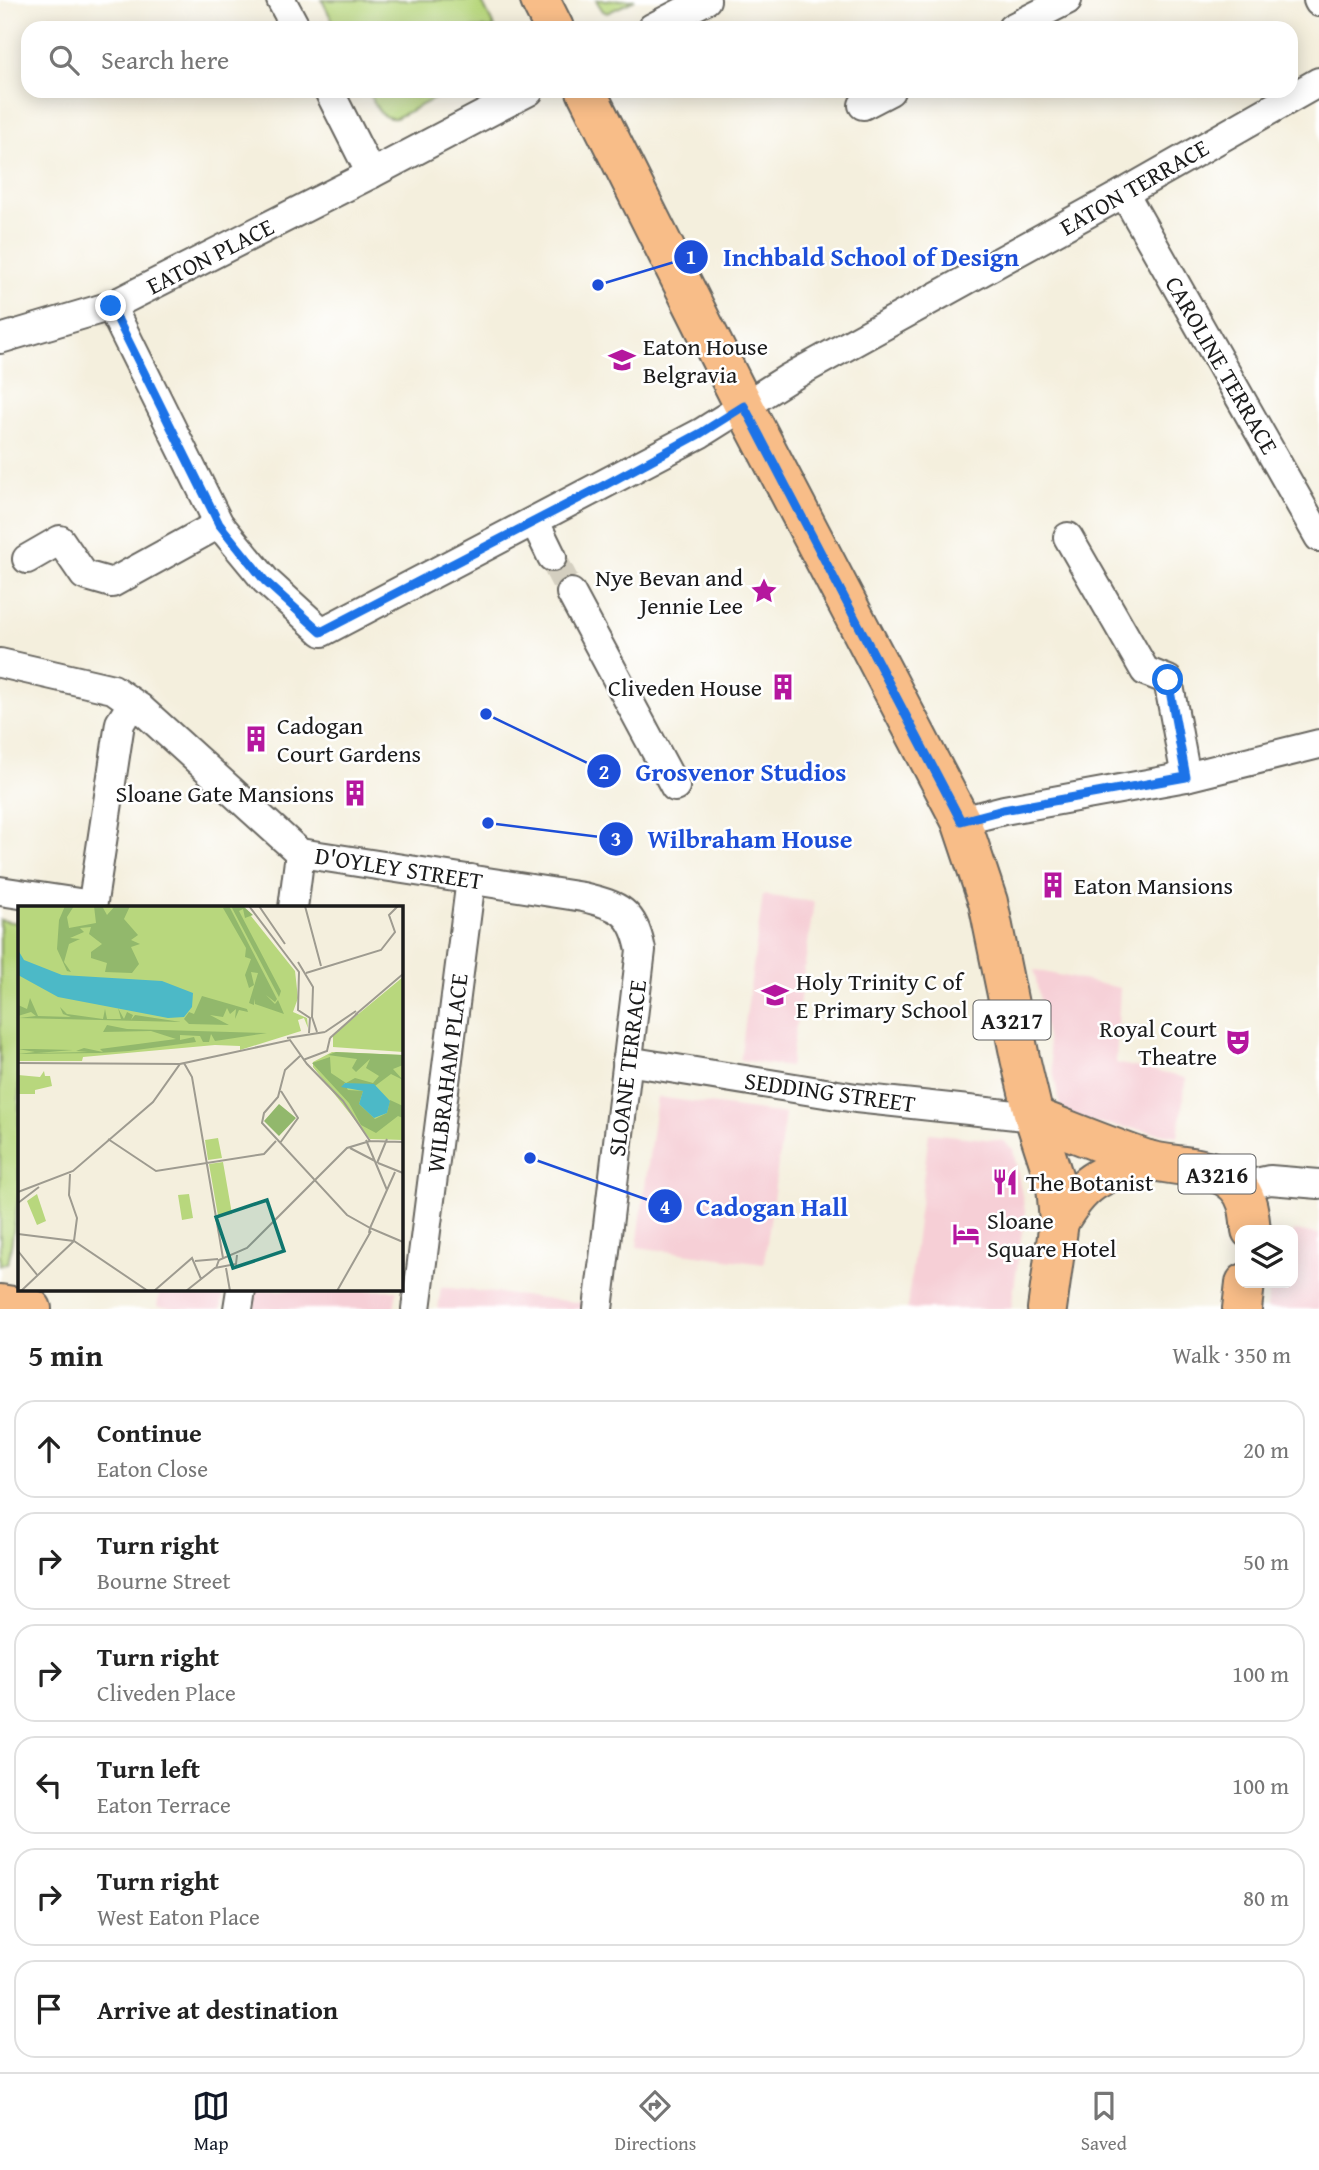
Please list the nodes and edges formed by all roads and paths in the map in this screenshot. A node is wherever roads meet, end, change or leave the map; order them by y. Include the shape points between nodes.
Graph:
1 (281, 0) edge
2 (540, 0) edge
3 (706, 0) edge
4 (1067, 0) edge
5 (292, 21) edge
6 (550, 21) edge
7 (666, 21) edge
8 (1026, 21) edge
9 (1319, 82) edge
10 (1298, 94) edge
11 (333, 98) edge
12 (516, 98) edge
13 (590, 98) edge
14 (876, 98) edge
15 (1291, 98) edge
16 (863, 105) dead end
17 (371, 174) junction
18 (1124, 193) junction
19 (111, 306) junction
20 (1, 337) edge
21 (744, 406) junction
22 (535, 522) junction
23 (219, 524) junction
24 (1068, 537) dead end
25 (1319, 537) edge
26 (552, 557) tunnel mouth
27 (27, 559) dead end
28 (571, 593) tunnel mouth
29 (0, 663) edge
30 (140, 708) junction
31 (1319, 744) edge
32 (1186, 777) junction
33 (675, 787) dead end
34 (961, 821) junction
35 (300, 853) junction
36 (471, 878) junction
37 (0, 891) edge
38 (86, 906) edge
39 (92, 906) edge
40 (293, 906) edge
41 (625, 914) joint
42 (627, 1061) junction
43 (1034, 1117) junction
44 (1148, 1160) junction
45 (1319, 1184) edge
46 (1238, 1187) junction
47 (1059, 1222) junction
48 (1251, 1225) edge
49 (1244, 1288) edge
50 (0, 1304) edge
51 (32, 1309) edge
52 (416, 1309) edge
53 (598, 1309) edge
54 (1047, 1309) edge
55 (1242, 1309) edge

1 - 5 street
2 - 6 main road
3 - 7 street
4 - 8 street
9 - 10 street, EATON TERRACE
11 - 17 street
12 - 17 street, EATON PLACE
13 - 21 main road, A3217
14 - 16 street
15 - 18 street, EATON TERRACE
17 - 19 street, EATON PLACE
18 - 21 street, EATON TERRACE
18 - 25 street, CAROLINE TERRACE
19 - 20 street, EATON PLACE
19 - 23 street
21 - 22 street, EATON TERRACE
21 - 34 main road, A3217
22 - 23 street, EATON TERRACE via 321,632 265,581
22 - 26 street
23 - 27 street via 112,583 84,575 60,540
24 - 32 street via 1145,671 1168,680
28 - 33 street
29 - 30 street, D'OYLEY STREET via 113,690
30 - 35 street, D'OYLEY STREET
30 - 39 street via 127,712 120,723
31 - 32 street
32 - 34 street
34 - 43 main road, A3217 via 993,923
35 - 36 street, D'OYLEY STREET
35 - 40 street
36 - 41 street, D'OYLEY STREET via 583,897
36 - 52 street, WILBRAHAM PLACE
37 - 38 street
41 - 42 street, SLOANE TERRACE via 637,929 641,950
42 - 43 street, SEDDING STREET via 856,1098
42 - 53 street, SLOANE TERRACE
43 - 44 main road
43 - 47 main road, A3217 via 1056,1185
44 - 46 main road, A3216 via 1214,1173
44 - 47 main road, A3216 via 1092,1180 1072,1199
45 - 46 street via 1270,1180
46 - 48 main road, A3216 via 1249,1209
47 - 54 main road, A3216
49 - 55 main road
50 - 51 main road

